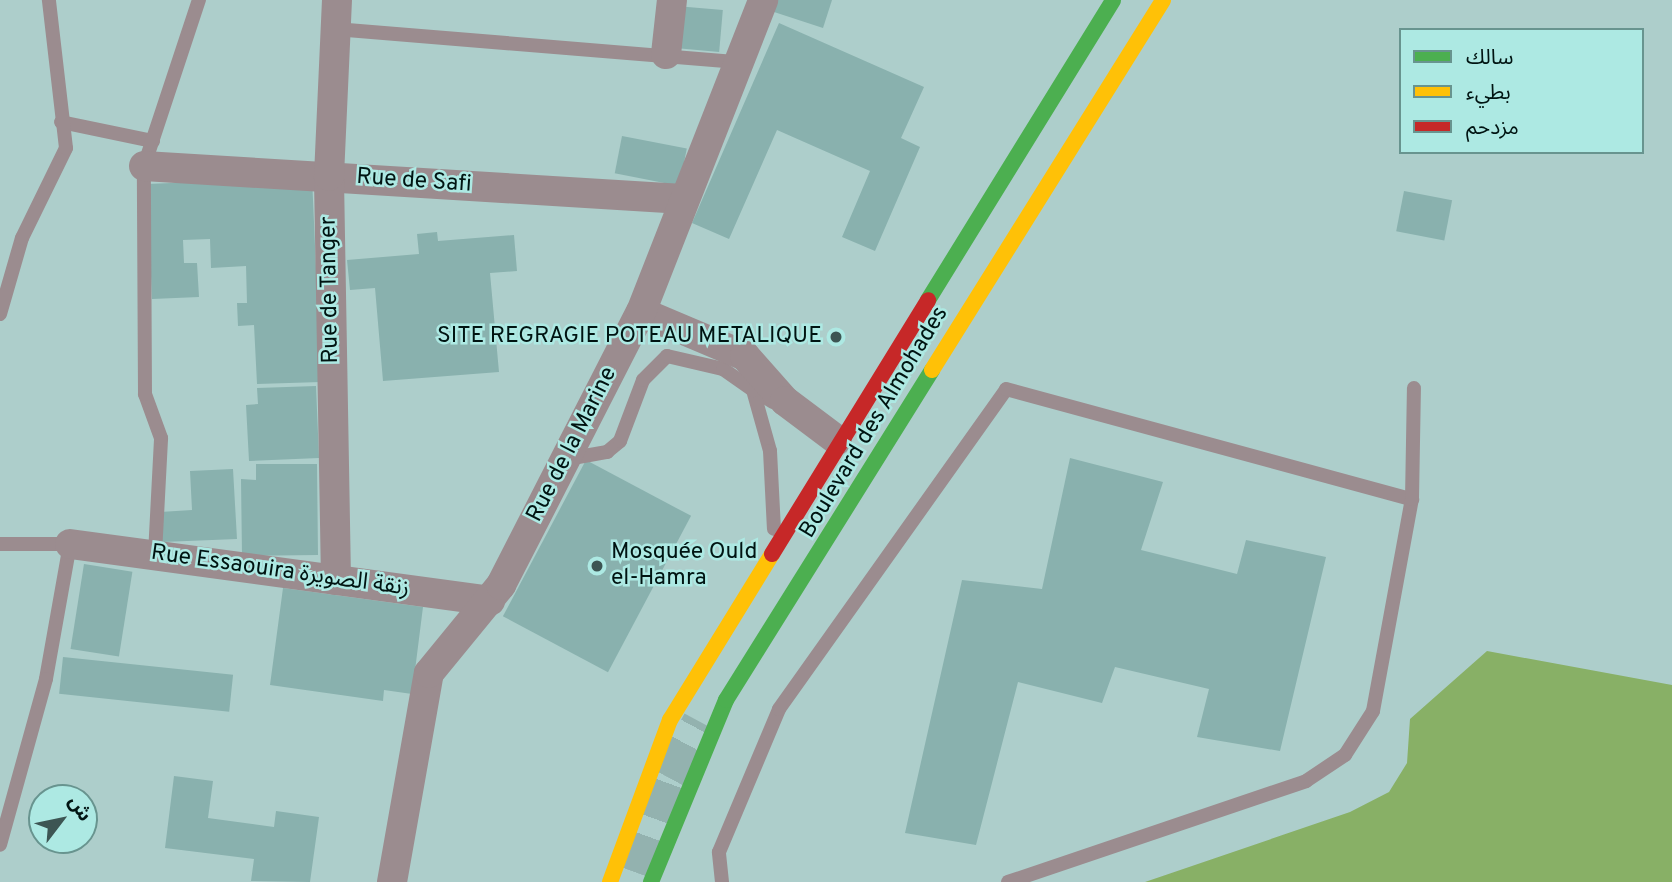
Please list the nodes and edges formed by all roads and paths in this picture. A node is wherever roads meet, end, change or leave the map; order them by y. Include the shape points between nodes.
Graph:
1 (49, 0) edge
2 (199, 0) edge
3 (672, 0) edge
4 (763, 0) edge
5 (1113, 0) edge
6 (1163, 0) edge
7 (336, 14) edge
8 (666, 54) junction
9 (738, 62) junction
10 (61, 122) junction
11 (148, 154) junction
12 (329, 176) junction
13 (683, 200) junction
14 (641, 312) junction
15 (0, 314) edge
16 (1414, 388) dead end
17 (753, 390) junction
18 (858, 407) junction
19 (805, 416) junction
20 (837, 440) junction
21 (565, 460) junction
22 (1412, 499) junction
23 (0, 544) edge
24 (70, 544) junction
25 (771, 553) junction
26 (155, 554) junction
27 (336, 580) junction
28 (490, 601) junction
29 (0, 845) edge
30 (392, 882) edge
31 (610, 882) edge
32 (651, 882) edge
33 (722, 882) edge
34 (1008, 882) edge

1 - 10 lane
2 - 11 lane
3 - 8 street
4 - 9 street, Rue de la Marine
5 - 18 main road, Boulevard des Almohades
6 - 32 main road, Boulevard des Almohades via 726,701
7 - 8 lane
7 - 12 street, Rue de Tanger
8 - 9 lane
9 - 13 street, Rue de la Marine
10 - 11 lane
10 - 15 lane via 63,160 22,238
11 - 12 street, Rue de Safi
11 - 26 lane via 145,394 161,438
12 - 13 street, Rue de Safi
12 - 27 street, Rue de Tanger
13 - 14 street, Rue de la Marine
14 - 19 street via 745,356
14 - 21 street, Rue de la Marine
16 - 22 lane
17 - 19 lane
17 - 21 lane via 723,369 667,356 643,380 620,441 607,452
17 - 25 lane via 776,508
18 - 19 lane
18 - 20 main road, Boulevard des Almohades
19 - 20 street
20 - 25 main road, Boulevard des Almohades
21 - 28 street, Rue de la Marine
22 - 33 lane via 1006,388 779,709 719,852
22 - 34 lane via 1373,712 1345,755 1306,781
23 - 24 lane
24 - 26 street, Rue Essaouira زنقة الصويرة
24 - 29 lane via 46,679
25 - 31 main road, Boulevard des Almohades via 670,720
26 - 27 street, Rue Essaouira زنقة الصويرة
27 - 28 street, Rue Essaouira زنقة الصويرة
28 - 30 street, Rue de la Marine via 429,673

